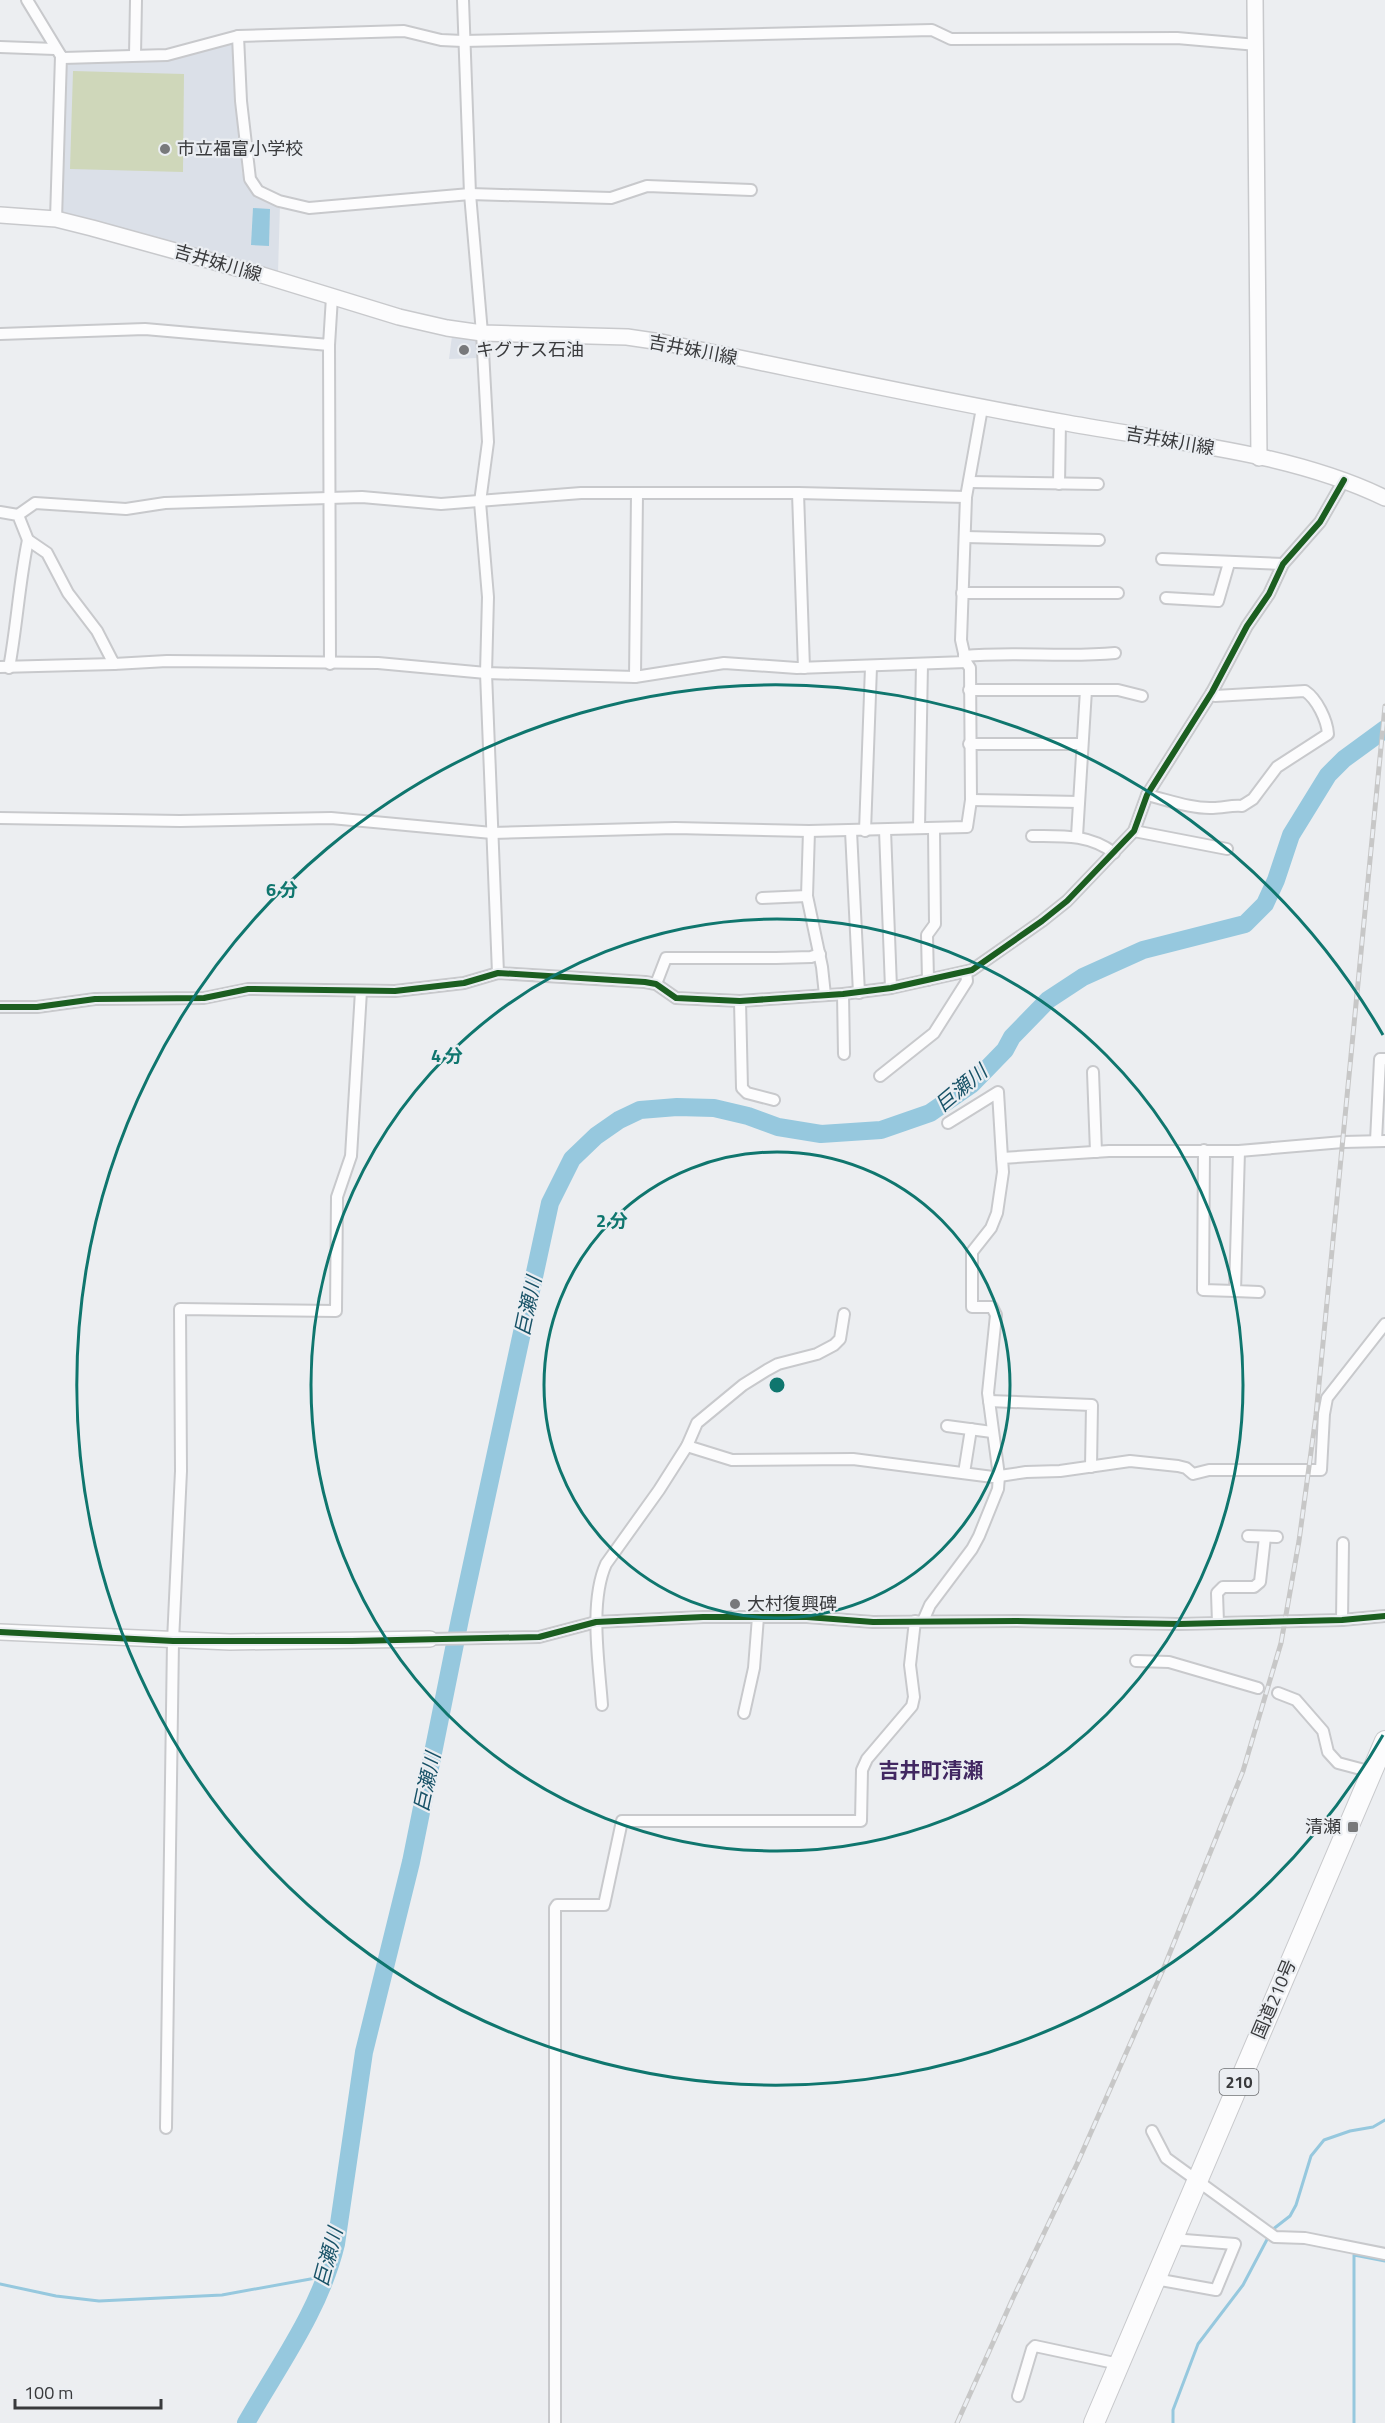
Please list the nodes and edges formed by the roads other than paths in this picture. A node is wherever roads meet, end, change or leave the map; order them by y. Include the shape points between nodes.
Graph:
1 (27, 0) edge
2 (136, 0) edge
3 (463, 0) edge
4 (1255, 0) edge
5 (238, 36) junction
6 (463, 41) junction
7 (1257, 45) junction
8 (0, 48) edge
9 (58, 52) junction
10 (135, 55) junction
11 (751, 190) dead end
12 (470, 194) junction
13 (0, 215) edge
14 (56, 219) junction
15 (332, 297) junction
16 (482, 333) junction
17 (0, 334) edge
18 (329, 345) junction
19 (982, 408) junction
20 (1060, 422) junction
21 (1259, 458) junction
22 (1344, 480) junction
23 (969, 482) junction
24 (1059, 484) junction
25 (1098, 484) dead end
26 (798, 493) junction
27 (637, 494) junction
28 (966, 497) junction
29 (330, 498) junction
30 (1385, 498) edge
31 (480, 502) junction
32 (0, 513) edge
33 (18, 515) junction
34 (965, 537) junction
35 (28, 540) junction
36 (1099, 540) dead end
37 (1162, 559) dead end
38 (1229, 563) junction
39 (1283, 564) junction
40 (963, 593) junction
41 (1118, 593) dead end
42 (1166, 598) dead end
43 (1115, 653) dead end
44 (965, 659) junction
45 (114, 664) junction
46 (330, 664) junction
47 (922, 664) junction
48 (871, 667) junction
49 (4, 668) edge
50 (804, 668) junction
51 (486, 673) junction
52 (635, 676) junction
53 (969, 690) junction
54 (1086, 690) junction
55 (1212, 692) junction
56 (1142, 696) dead end
57 (969, 744) junction
58 (1082, 744) junction
59 (1147, 795) junction
60 (971, 800) junction
61 (1079, 802) junction
62 (0, 818) edge
63 (919, 828) junction
64 (934, 829) junction
65 (885, 830) junction
66 (809, 831) junction
67 (851, 831) junction
68 (865, 831) junction
69 (1134, 831) junction
70 (492, 833) junction
71 (1032, 836) dead end
72 (1077, 836) junction
73 (1227, 849) dead end
74 (1114, 853) junction
75 (807, 896) junction
76 (762, 898) dead end
77 (820, 954) junction
78 (966, 972) junction
79 (498, 973) junction
80 (928, 980) junction
81 (656, 984) junction
82 (891, 988) junction
83 (361, 991) junction
84 (859, 993) junction
85 (843, 994) junction
86 (825, 995) junction
87 (740, 1001) junction
88 (0, 1007) edge
89 (844, 1054) dead end
90 (1385, 1059) edge
91 (1094, 1072) dead end
92 (880, 1076) dead end
93 (774, 1100) dead end
94 (948, 1123) dead end
95 (1381, 1141) edge
96 (1204, 1150) junction
97 (1239, 1150) junction
98 (1096, 1152) junction
99 (1002, 1158) junction
100 (1235, 1291) junction
101 (1259, 1292) dead end
102 (844, 1314) dead end
103 (1385, 1324) edge
104 (988, 1401) junction
105 (947, 1426) dead end
106 (971, 1429) junction
107 (992, 1432) junction
108 (687, 1446) junction
109 (1091, 1467) junction
110 (964, 1473) junction
111 (999, 1480) junction
112 (1248, 1536) dead end
113 (1343, 1543) dead end
114 (1385, 1616) edge
115 (758, 1617) junction
116 (1342, 1620) junction
117 (919, 1621) junction
118 (596, 1622) junction
119 (1218, 1623) junction
120 (0, 1632) edge
121 (430, 1639) joint
122 (173, 1641) junction
123 (1136, 1661) dead end
124 (1258, 1688) dead end
125 (1278, 1694) dead end
126 (602, 1705) dead end
127 (744, 1713) dead end
128 (1385, 1741) edge
129 (1378, 1774) edge
130 (166, 2128) dead end
131 (1152, 2131) dead end
132 (1196, 2182) junction
133 (1172, 2239) junction
134 (1385, 2254) edge
135 (1155, 2279) junction
136 (1119, 2364) junction
137 (1018, 2397) dead end
138 (555, 2423) edge
139 (1094, 2423) edge

1 - 9 street
2 - 10 street
3 - 6 street
4 - 7 main road
5 - 6 street via 404,31
5 - 10 street via 167,55
5 - 12 street via 250,179 258,191 309,208
6 - 7 street via 932,30 951,39 1177,38
6 - 12 street
7 - 21 main road
8 - 9 street
9 - 10 street via 63,58
9 - 14 street
11 - 12 street via 647,186 611,198
12 - 16 street
13 - 14 main road, 吉井妹川線
14 - 15 main road, 吉井妹川線
15 - 16 main road, 吉井妹川線 via 399,317
15 - 18 street
16 - 19 main road, 吉井妹川線 via 627,337 661,342
16 - 31 street via 488,442
17 - 18 street via 146,329
18 - 29 street
19 - 20 main road, 吉井妹川線
19 - 23 street
20 - 21 main road, 吉井妹川線
20 - 24 street
21 - 22 main road, 吉井妹川線 via 1318,470
22 - 30 main road, 吉井妹川線
22 - 39 street via 1320,522
23 - 24 street
23 - 28 street
24 - 25 street
26 - 27 street
26 - 28 street
26 - 50 street
27 - 31 street via 581,493
27 - 52 street
28 - 34 street
29 - 31 street via 441,504
29 - 33 street via 165,503 126,509 35,504
29 - 46 street
31 - 51 street via 488,597
32 - 33 street
33 - 35 street
34 - 36 street
34 - 40 street
35 - 45 street via 47,553
35 - 49 street via 17,623
37 - 38 street
38 - 39 street
38 - 42 street via 1218,601
39 - 55 street
40 - 41 street
40 - 44 street via 961,640
43 - 44 street via 998,652
44 - 47 street
44 - 53 street via 970,668
45 - 46 street
45 - 49 street
46 - 51 street via 378,663
47 - 48 street
47 - 63 street
48 - 50 street
48 - 68 street
50 - 52 street via 724,663
51 - 52 street
51 - 70 street
53 - 54 street
53 - 57 street
54 - 56 street via 1119,690
54 - 58 street
55 - 59 street
55 - 59 street via 1215,696 1305,692 1312,696 1328,734 1277,767 1253,799 1242,806 1196,807
57 - 58 street
57 - 60 street
58 - 61 street
59 - 69 street
60 - 61 street
60 - 64 street via 968,827
61 - 72 street
62 - 70 street via 180,821 331,818
63 - 64 street
63 - 65 street
64 - 80 street via 935,924 927,935
65 - 68 street
65 - 82 street
66 - 67 street
66 - 70 street via 675,828
66 - 75 street
67 - 68 street
67 - 84 street
69 - 73 street
69 - 74 street
70 - 79 street
71 - 72 street
72 - 74 street via 1104,845
74 - 78 street via 1067,901
75 - 76 street
75 - 77 street
77 - 81 street via 666,958
77 - 86 street
78 - 80 street
78 - 92 street via 967,981 934,1033
79 - 81 street
79 - 83 street via 439,987
80 - 82 street
81 - 87 street via 676,998
82 - 84 street
83 - 88 street via 248,989 204,998 95,999 38,1007
83 - 122 street via 351,1156 337,1197 336,1311 180,1309 181,1478
84 - 85 street
85 - 86 street
85 - 89 street
86 - 87 street
87 - 93 street via 742,1089
90 - 95 street via 1380,1059
91 - 98 street
94 - 99 street via 998,1092
95 - 97 street
96 - 97 street
96 - 98 street
96 - 100 street via 1203,1290
97 - 100 street
98 - 99 street
99 - 104 street via 997,1213 991,1228 972,1252 972,1307 992,1307 996,1315
100 - 101 street
102 - 108 street via 840,1339 834,1345 817,1354 778,1364 743,1385 697,1423
103 - 109 street via 1327,1398 1321,1470 1209,1470 1193,1474 1178,1466 1139,1461
104 - 107 street
104 - 109 street via 1092,1405
105 - 106 street
106 - 107 street
106 - 110 street
107 - 111 street
108 - 110 street via 732,1460 853,1459
108 - 118 street via 606,1564 601,1574
109 - 111 street
110 - 111 street
111 - 117 street via 972,1550
112 - 119 street via 1271,1537 1260,1582 1254,1587 1223,1587 1217,1593
113 - 116 street
114 - 116 street
115 - 117 street
115 - 118 street
115 - 127 street via 754,1668
116 - 119 street
117 - 119 street
117 - 138 street via 910,1665 912,1706 862,1770 861,1821 622,1821 604,1905 555,1908
118 - 121 street via 539,1637
118 - 126 street
120 - 122 main road
121 - 122 main road
122 - 130 street
123 - 124 street via 1169,1662
125 - 129 street via 1296,1700 1323,1731 1328,1752 1338,1763
128 - 129 highway, 国道210号 / 210
129 - 132 highway, 国道210号 / 210
131 - 132 street via 1167,2158
132 - 133 highway, 国道210号 / 210
132 - 134 street via 1270,2234
133 - 135 highway, 国道210号 / 210
133 - 135 street via 1234,2244 1216,2290
135 - 136 highway, 国道210号 / 210
136 - 137 street via 1035,2346
136 - 139 highway, 国道210号 / 210

